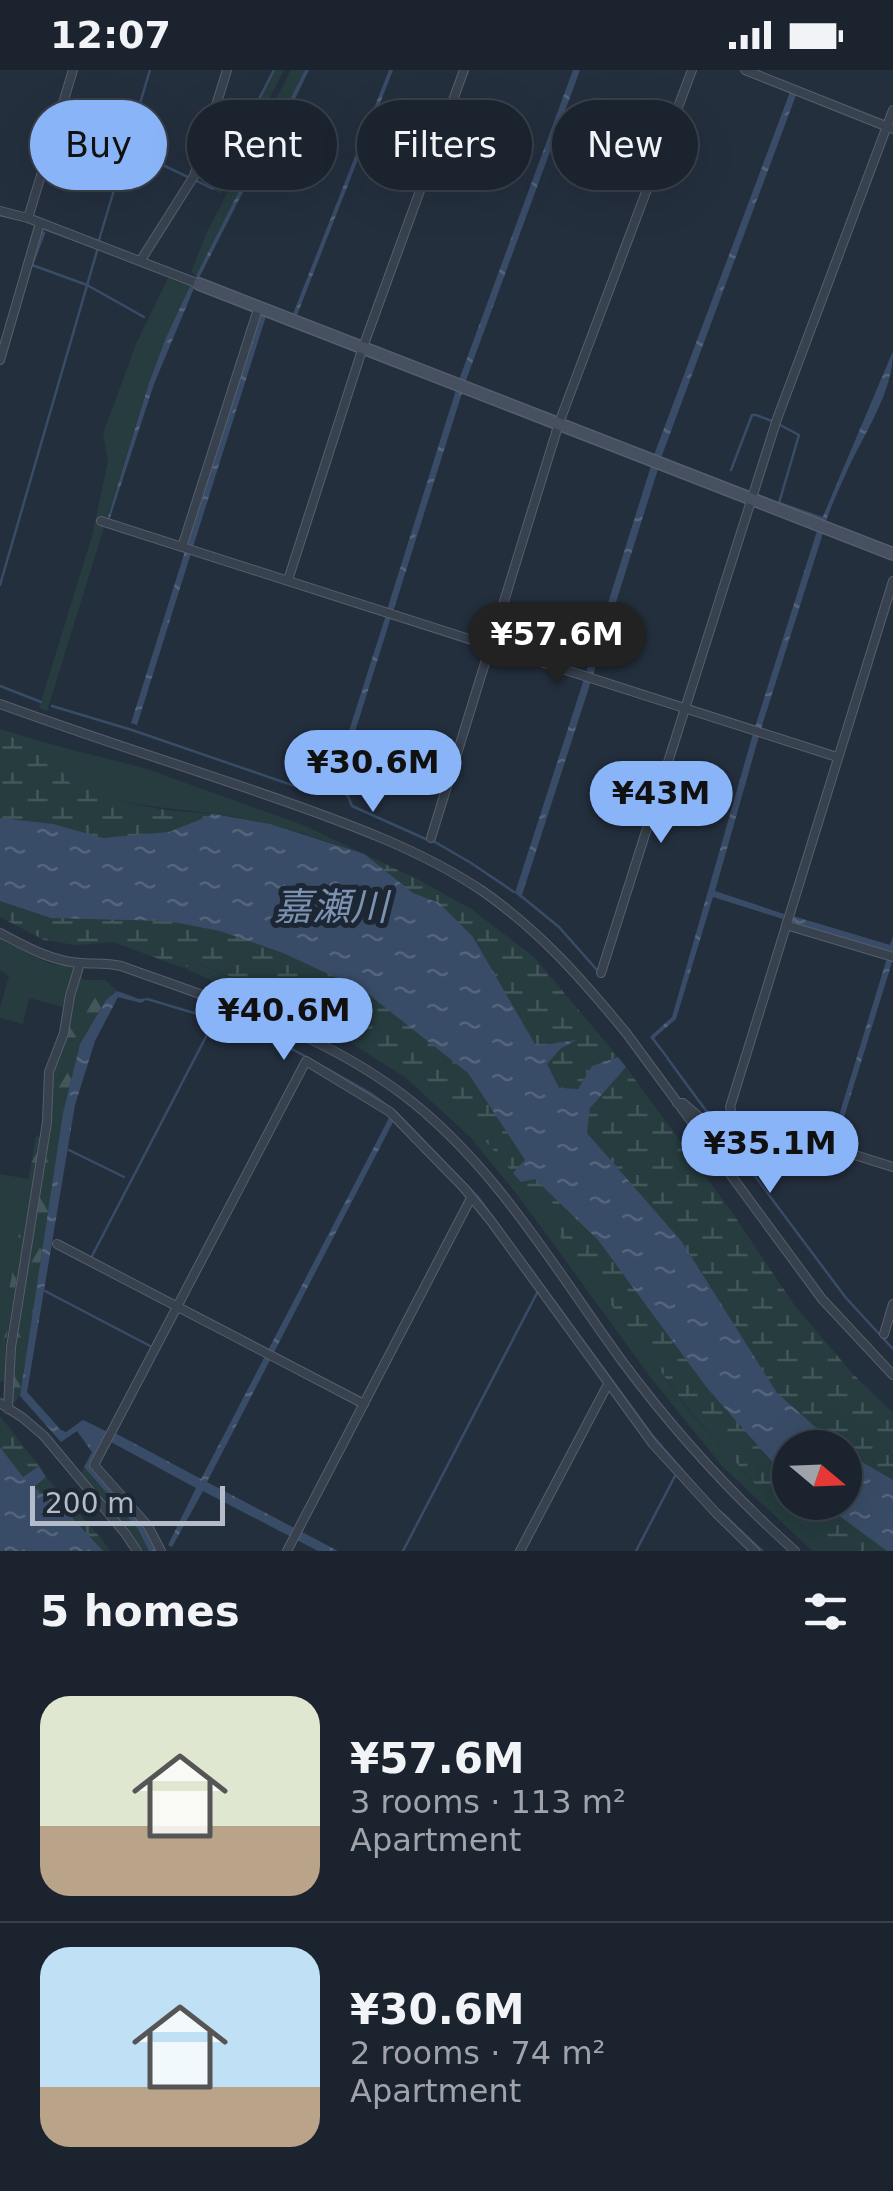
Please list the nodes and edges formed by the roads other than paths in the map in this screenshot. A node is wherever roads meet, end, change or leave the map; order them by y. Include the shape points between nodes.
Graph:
1 (73, 70) edge
2 (227, 70) edge
3 (464, 70) edge
4 (692, 70) edge
5 (745, 70) edge
6 (893, 110) edge
7 (890, 128) edge
8 (3, 212) edge
9 (28, 218) junction
10 (40, 223) junction
11 (0, 224) edge
12 (142, 260) junction
13 (199, 284) joint
14 (258, 306) junction
15 (363, 347) junction
16 (0, 360) edge
17 (559, 423) junction
18 (751, 497) junction
19 (100, 522) dead end
20 (182, 547) junction
21 (893, 554) edge
22 (288, 580) junction
23 (893, 581) edge
24 (490, 646) junction
25 (0, 704) edge
26 (684, 708) junction
27 (837, 757) junction
28 (430, 838) dead end
29 (786, 924) junction
30 (0, 933) edge
31 (893, 958) edge
32 (80, 964) junction
33 (602, 973) dead end
34 (677, 1103) junction
35 (732, 1117) junction
36 (893, 1167) edge
37 (471, 1198) junction
38 (57, 1244) dead end
39 (893, 1304) edge
40 (178, 1307) junction
41 (884, 1334) dead end
42 (893, 1375) edge
43 (608, 1384) junction
44 (364, 1404) junction
45 (4, 1406) edge
46 (137, 1551) edge
47 (161, 1551) edge
48 (287, 1551) edge
49 (520, 1551) edge
50 (754, 1551) edge
51 (794, 1551) edge

1 - 9 street
2 - 12 street via 194,176
3 - 15 street
4 - 17 street
5 - 7 street
6 - 7 street
7 - 18 street
8 - 9 street
8 - 11 street
9 - 10 street
10 - 12 street
10 - 16 street
12 - 13 street
13 - 14 street
14 - 15 street
14 - 20 street
15 - 17 street
15 - 22 street
17 - 18 street
17 - 24 street
18 - 21 street
18 - 26 street
19 - 20 street
20 - 22 street
22 - 24 street
23 - 27 street
24 - 26 street
24 - 28 street
25 - 34 street via 304,808 453,873 556,951
26 - 27 street
26 - 33 street
27 - 29 street
29 - 31 street
29 - 35 street
30 - 32 street
32 - 45 street via 50,1072
32 - 51 street via 121,966 270,1020 346,1056 405,1096 490,1180 706,1466
34 - 35 street via 718,1134
34 - 42 street via 822,1299
35 - 36 street
37 - 40 street via 390,1112 306,1062
37 - 43 street
37 - 44 street
38 - 40 street
39 - 41 street
40 - 44 street
40 - 47 street via 94,1465 148,1526
43 - 49 street
43 - 50 street via 653,1444
44 - 48 street
45 - 46 street via 44,1436

